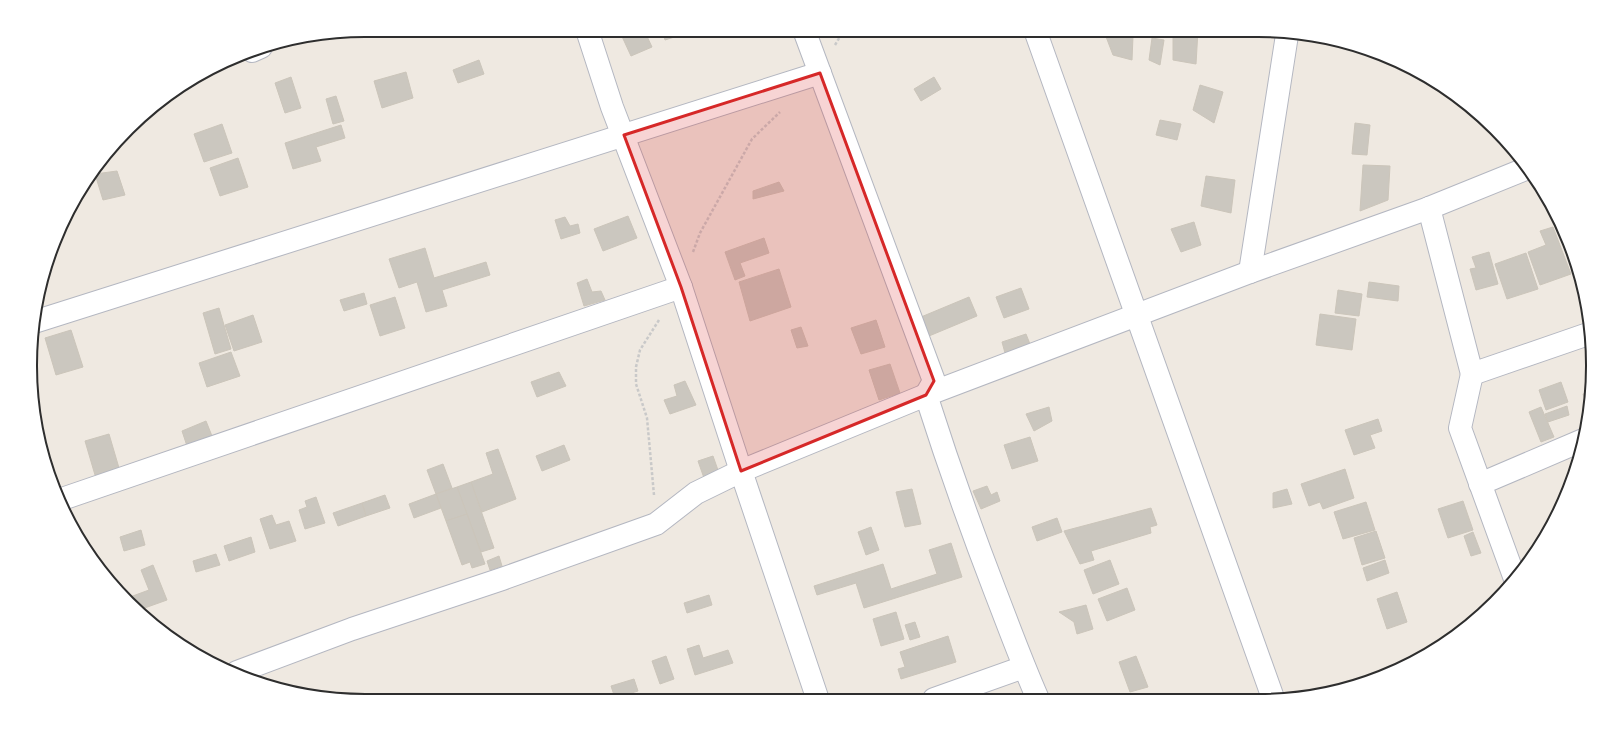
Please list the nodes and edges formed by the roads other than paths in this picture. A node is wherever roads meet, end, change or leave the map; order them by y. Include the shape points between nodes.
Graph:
1 (589, 37) edge
2 (807, 37) edge
3 (1037, 37) edge
4 (1286, 39) edge
5 (820, 73) junction
6 (624, 135) junction
7 (1522, 171) edge
8 (1429, 208) junction
9 (1250, 272) junction
10 (681, 287) junction
11 (1136, 315) junction
12 (40, 320) edge
13 (1584, 335) edge
14 (1472, 374) junction
15 (926, 395) junction
16 (1577, 443) edge
17 (741, 471) junction
18 (1480, 484) junction
19 (65, 498) edge
20 (1512, 572) edge
21 (1024, 667) junction
22 (242, 670) edge
23 (1271, 693) edge
24 (816, 694) edge
25 (948, 694) edge
26 (1036, 694) edge

1 - 6 street
2 - 5 street
3 - 11 street
4 - 9 street
5 - 6 street
5 - 15 street via 934,381
6 - 10 street
6 - 12 street
7 - 8 street
8 - 9 street
8 - 14 street
9 - 11 street
10 - 17 street
10 - 19 street
11 - 15 street
11 - 23 street
13 - 14 street
14 - 18 street via 1460,428
15 - 17 street
15 - 21 street via 956,485
16 - 18 street
17 - 22 street via 696,493 656,524 352,629
17 - 24 street
18 - 20 street
21 - 25 street
21 - 26 street

